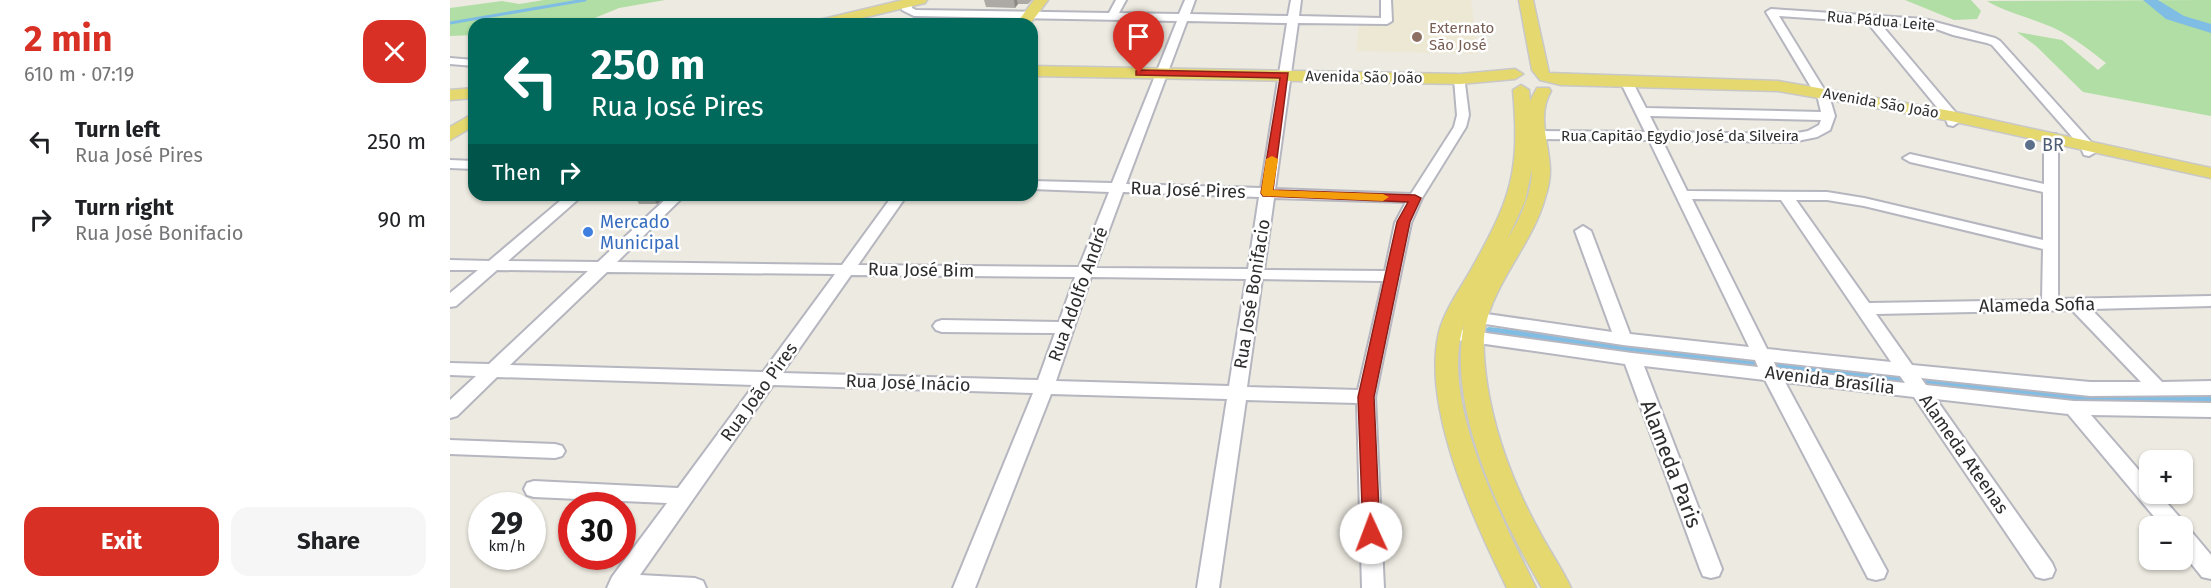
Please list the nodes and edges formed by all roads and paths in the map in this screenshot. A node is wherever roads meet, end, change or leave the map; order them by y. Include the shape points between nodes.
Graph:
1 (934, 0) edge
2 (1041, 0) edge
3 (1121, 0) edge
4 (1190, 0) edge
5 (1296, 0) edge
6 (1386, 0) edge
7 (1513, 0) edge
8 (1526, 0) edge
9 (912, 3) edge
10 (1112, 17) junction
11 (864, 18) edge
12 (994, 18) edge
13 (1028, 18) edge
14 (1183, 18) junction
15 (1870, 18) junction
16 (1038, 20) edge
17 (1293, 20) junction
18 (450, 61) edge
19 (468, 62) edge
20 (1038, 71) edge
21 (1093, 75) junction
22 (1161, 76) junction
23 (1038, 77) edge
24 (1284, 78) junction
25 (1460, 81) junction
26 (1518, 81) junction
27 (1545, 83) junction
28 (1627, 84) junction
29 (468, 94) edge
30 (450, 95) edge
31 (1822, 95) junction
32 (1641, 112) junction
33 (1829, 116) junction
34 (1952, 119) junction
35 (468, 122) edge
36 (450, 135) edge
37 (1539, 135) junction
38 (1653, 136) junction
39 (2051, 140) junction
40 (2087, 148) junction
41 (1910, 158) dead end
42 (2132, 158) junction
43 (450, 164) edge
44 (468, 165) edge
45 (2211, 173) edge
46 (2211, 179) edge
47 (1038, 185) edge
48 (1118, 188) junction
49 (2049, 189) junction
50 (1267, 193) junction
51 (1682, 195) junction
52 (1785, 195) junction
53 (1415, 198) junction
54 (569, 201) edge
55 (672, 201) edge
56 (896, 201) edge
57 (1583, 231) dead end
58 (2049, 246) junction
59 (450, 265) edge
60 (492, 266) junction
61 (603, 267) junction
62 (846, 270) junction
63 (1086, 272) junction
64 (1255, 274) junction
65 (1392, 276) junction
66 (2211, 301) edge
67 (450, 302) edge
68 (2076, 304) junction
69 (2050, 305) junction
70 (1863, 309) junction
71 (942, 326) dead end
72 (1464, 326) junction
73 (1065, 328) junction
74 (1623, 339) junction
75 (1632, 359) junction
76 (1766, 363) junction
77 (450, 369) edge
78 (493, 370) junction
79 (768, 379) junction
80 (1911, 379) junction
81 (1044, 388) junction
82 (2211, 388) edge
83 (2158, 389) junction
84 (1237, 394) junction
85 (1366, 397) junction
86 (2074, 408) junction
87 (2211, 410) edge
88 (450, 411) edge
89 (450, 447) edge
90 (555, 451) dead end
91 (534, 489) dead end
92 (684, 496) junction
93 (2166, 516) edge
94 (2193, 549) edge
95 (1711, 569) dead end
96 (1876, 570) dead end
97 (2044, 570) dead end
98 (2210, 570) edge
99 (619, 586) edge
100 (695, 588) edge
101 (964, 588) edge
102 (1208, 588) edge
103 (1372, 588) edge
104 (1522, 588) edge
105 (1557, 588) edge

1 - 9 main road
2 - 13 main road
3 - 10 street
4 - 14 street, Rua Adolfo André
5 - 17 street, Rua José Bonifacio
6 - 17 street via 1387,21
7 - 26 main road via 1524,62
8 - 27 main road
9 - 11 main road
9 - 12 street via 909,12
10 - 14 street
10 - 16 street
14 - 17 street
14 - 22 street, Rua Adolfo André
15 - 31 street, Rua Pádua Leite via 1771,12
15 - 34 street
15 - 40 street, Rua Pádua Leite via 1937,24 1996,43
17 - 24 street, Rua José Bonifacio
18 - 19 street
20 - 21 main road, Avenida São João
21 - 22 main road, Avenida São João
21 - 23 main road, Avenida São João
22 - 24 main road, Avenida São João
22 - 48 street, Rua Adolfo André
24 - 25 main road, Avenida São João
24 - 50 street, Rua José Bonifacio
25 - 26 main road, Avenida São João
25 - 53 street via 1460,127
26 - 27 main road, Avenida São João
26 - 72 main road via 1523,159 1520,188
27 - 28 main road, Avenida São João
27 - 37 main road via 1538,99
28 - 31 main road, Avenida São João
28 - 32 street
29 - 30 main road
31 - 33 street
31 - 34 main road, Avenida São João
32 - 33 street
32 - 38 street
33 - 38 street, Rua Capitão Egydio José da Silveira via 1825,128 1792,138
34 - 39 main road, Avenida São João
35 - 36 main road
37 - 38 street, Rua Capitão Egydio José da Silveira
37 - 72 main road via 1541,171 1536,198
38 - 51 street
39 - 40 main road, Avenida São João
39 - 49 street
40 - 42 main road, Avenida São João
41 - 49 street
42 - 45 main road, Avenida São João
42 - 46 main road, Avenida São João
43 - 44 street
47 - 48 street, Rua José Pires
48 - 50 street, Rua José Pires
48 - 63 street, Rua Adolfo André
49 - 58 street
50 - 53 street, Rua José Pires
50 - 64 street, Rua José Bonifacio
51 - 52 street
51 - 76 street
52 - 58 street via 1864,202
52 - 70 street, Alameda Ateenas
53 - 65 street via 1403,222
54 - 60 street
55 - 61 street
56 - 62 street, Rua João Pires
57 - 74 street
58 - 69 street
59 - 60 street, Rua José Bim
60 - 61 street, Rua José Bim
60 - 67 street
61 - 62 street, Rua José Bim
61 - 78 street
62 - 63 street, Rua José Bim
62 - 79 street, Rua João Pires
63 - 64 street, Rua José Bim
63 - 73 street, Rua Adolfo André
64 - 65 street, Rua José Bim
64 - 84 street, Rua José Bonifacio
65 - 85 street
66 - 68 street, Alameda Sofia
68 - 69 street, Alameda Sofia
68 - 83 street
69 - 70 street, Alameda Sofia
70 - 80 street, Alameda Ateenas
71 - 73 street
72 - 74 street, Avenida Brasília
72 - 75 street, Avenida Brasília
72 - 104 main road via 1447,371 1455,422 1479,497
72 - 105 main road via 1476,401 1491,456 1528,540
73 - 81 street, Rua Adolfo André
74 - 76 street, Avenida Brasília
75 - 76 street, Avenida Brasília
75 - 95 street, Alameda Paris
76 - 80 street, Avenida Brasília
76 - 80 street, Avenida Brasília
76 - 96 street
77 - 78 street, Rua José Inácio
78 - 79 street, Rua José Inácio
78 - 88 street
79 - 81 street, Rua José Inácio
79 - 92 street, Rua João Pires
80 - 83 street, Avenida Brasília
80 - 86 street, Avenida Brasília
80 - 97 street, Alameda Ateenas
81 - 84 street, Rua José Inácio
81 - 101 street, Rua Adolfo André
82 - 83 street, Avenida Brasília
84 - 85 street, Rua José Inácio
84 - 102 street, Rua José Bonifacio
85 - 103 street
86 - 87 street, Avenida Brasília
86 - 93 street
89 - 90 street
91 - 92 street
92 - 99 street, Rua João Pires
94 - 98 street
99 - 100 street

